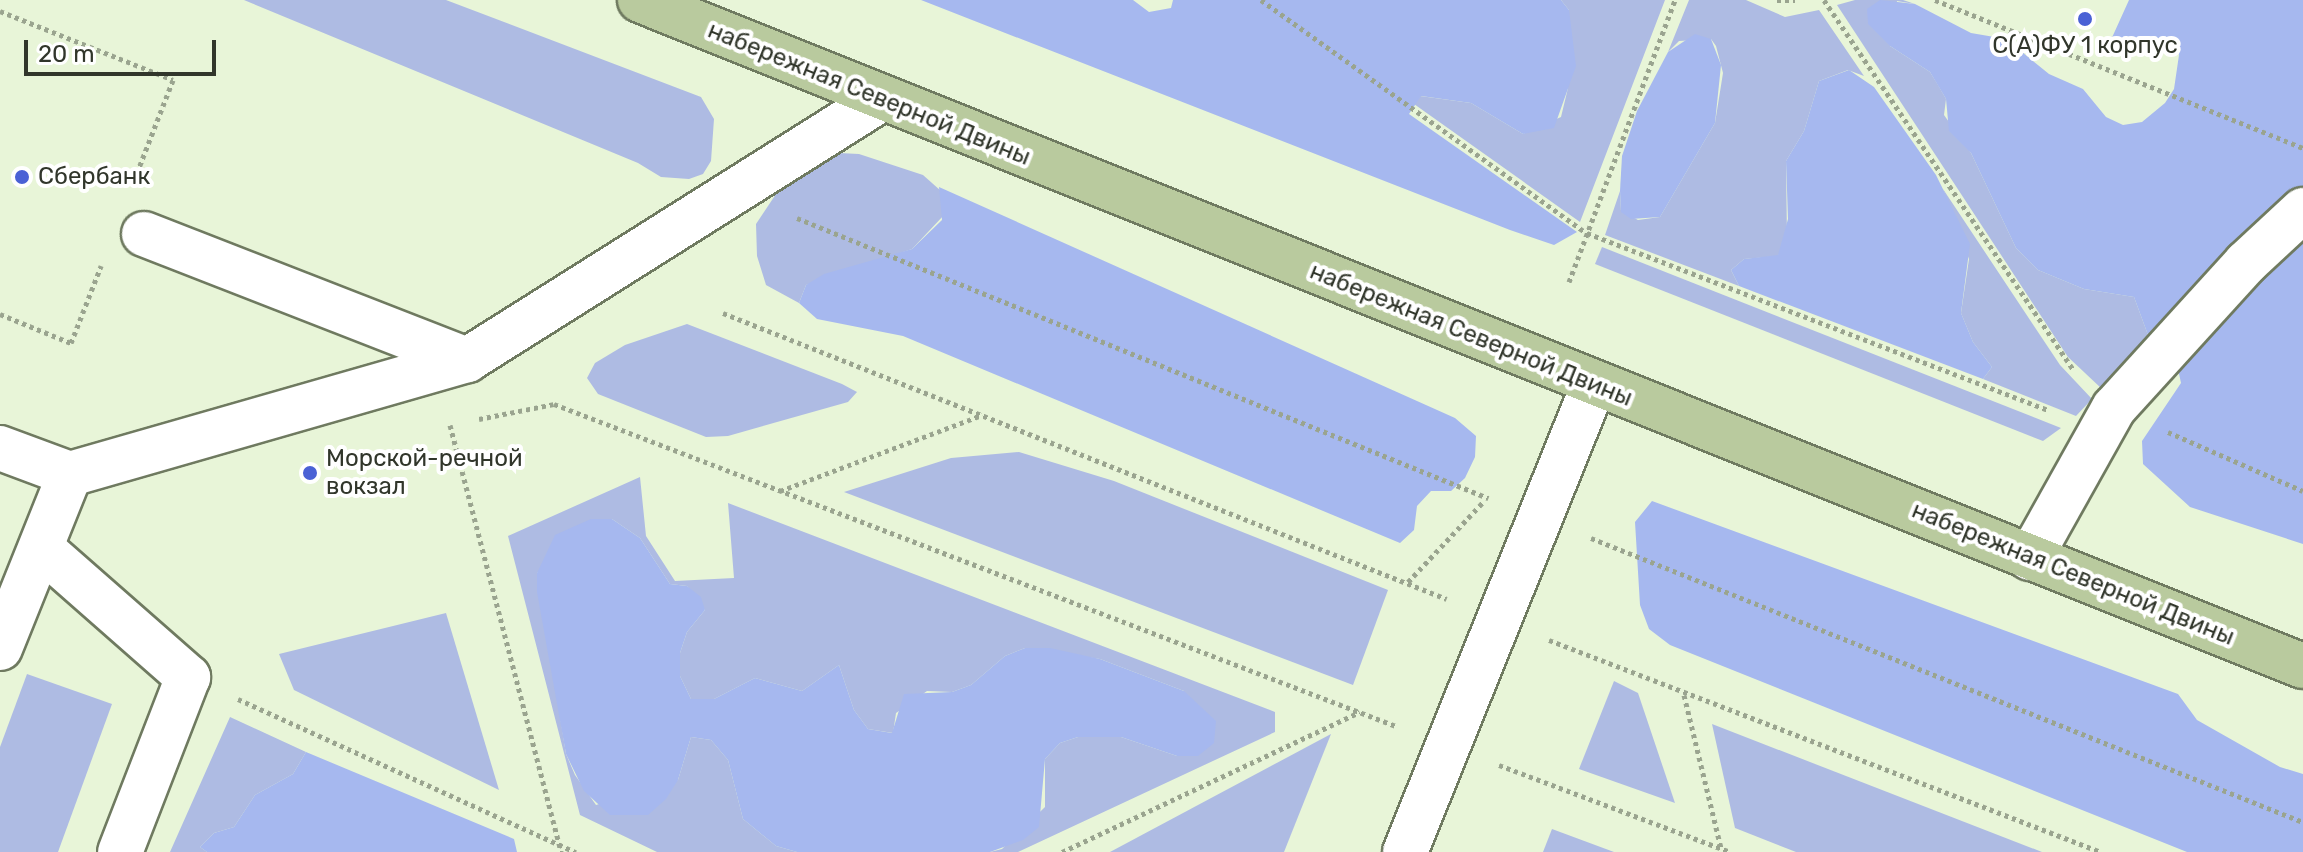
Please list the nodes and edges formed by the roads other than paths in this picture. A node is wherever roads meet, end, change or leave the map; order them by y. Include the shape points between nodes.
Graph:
1 (640, 0) edge
2 (880, 100) junction
3 (2303, 210) edge
4 (144, 234) dead end
5 (467, 360) junction
6 (1594, 384) junction
7 (0, 448) edge
8 (70, 474) junction
9 (41, 548) junction
10 (2030, 558) junction
11 (0, 648) edge
12 (2303, 666) edge
13 (120, 852) edge
14 (1405, 852) edge

1 - 2 main road, набережная Северной Двины
2 - 5 lane
2 - 6 main road, набережная Северной Двины
3 - 10 lane via 2246,263 2107,419
4 - 5 lane
5 - 8 lane
6 - 10 main road, набережная Северной Двины
6 - 14 lane
7 - 8 lane
8 - 9 lane
9 - 11 lane
9 - 13 lane via 188,677
10 - 12 main road, набережная Северной Двины

